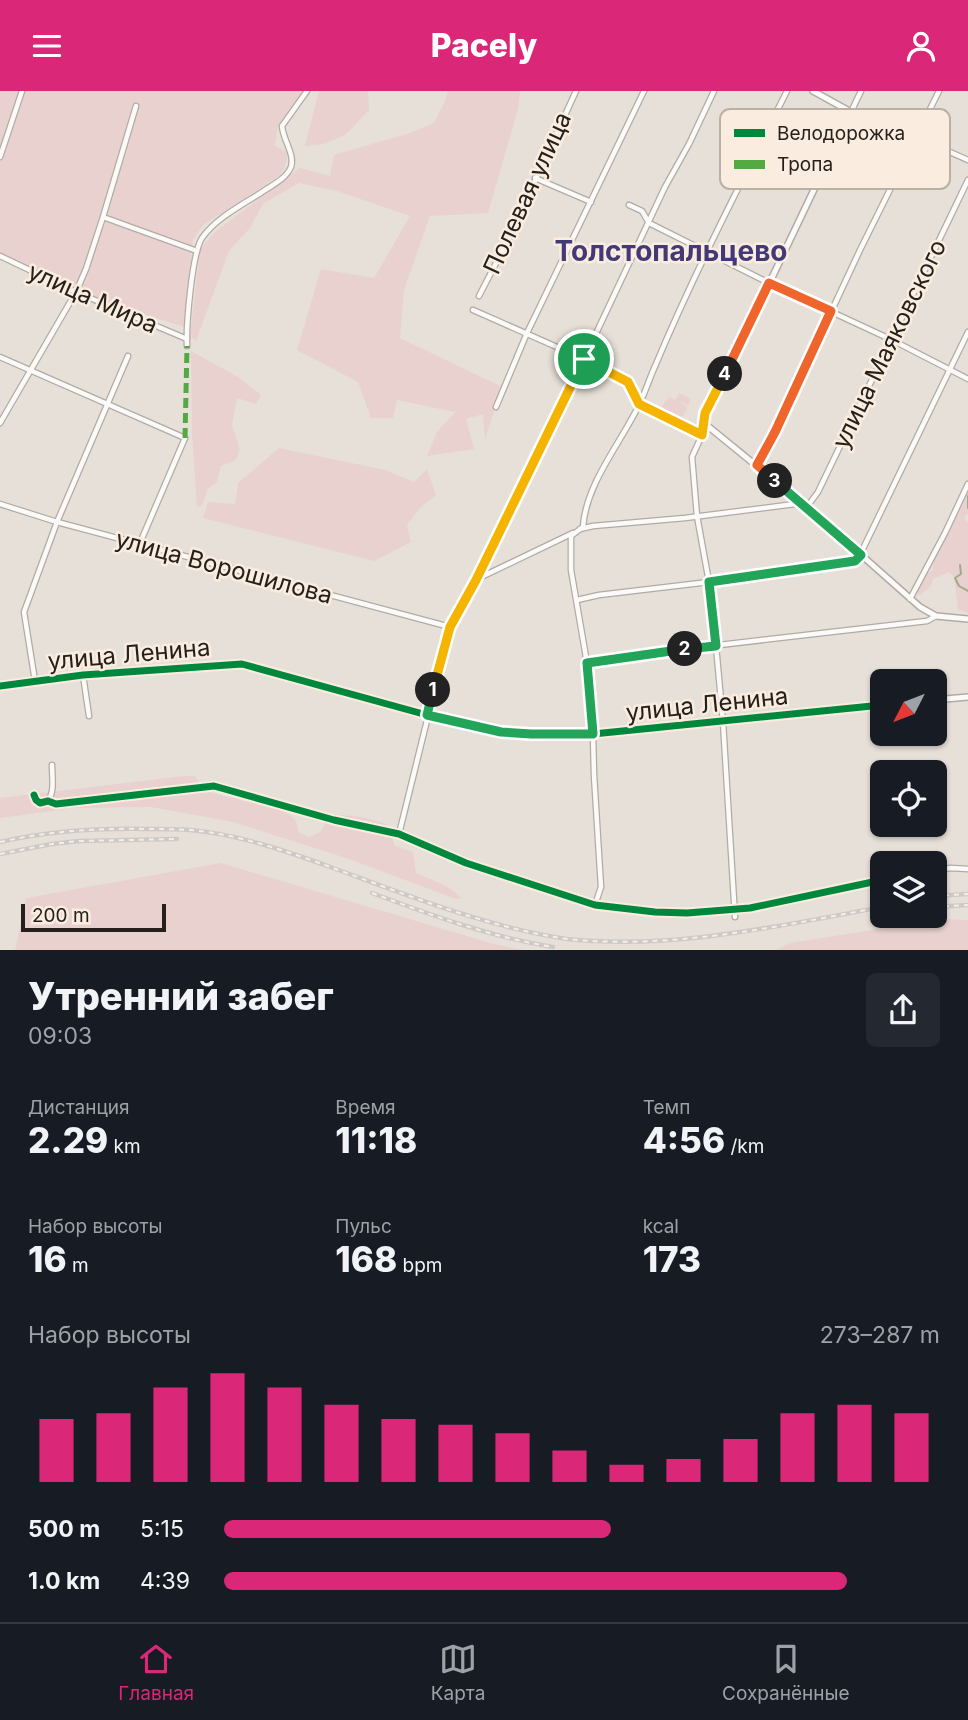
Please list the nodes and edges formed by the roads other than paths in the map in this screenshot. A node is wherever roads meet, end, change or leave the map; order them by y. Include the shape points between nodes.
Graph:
1 (22, 91) edge
2 (307, 91) edge
3 (576, 91) edge
4 (644, 91) edge
5 (714, 91) edge
6 (787, 91) edge
7 (813, 91) edge
8 (861, 91) edge
9 (939, 91) edge
10 (136, 106) dead end
11 (778, 109) edge
12 (846, 109) edge
13 (852, 109) edge
14 (930, 109) edge
15 (950, 152) edge
16 (0, 157) edge
17 (968, 160) edge
18 (535, 178) junction
19 (968, 180) edge
20 (739, 189) edge
21 (814, 189) edge
22 (890, 189) edge
23 (591, 202) junction
24 (629, 205) dead end
25 (103, 217) junction
26 (649, 223) junction
27 (198, 251) junction
28 (708, 252) junction
29 (0, 256) edge
30 (769, 283) junction
31 (76, 292) junction
32 (479, 296) dead end
33 (473, 310) dead end
34 (831, 311) junction
35 (968, 332) edge
36 (527, 333) junction
37 (187, 338) junction
38 (890, 339) junction
39 (187, 346) dead end
40 (128, 356) dead end
41 (0, 357) edge
42 (584, 359) junction
43 (30, 370) junction
44 (950, 370) junction
45 (968, 379) edge
46 (639, 404) junction
47 (107, 405) junction
48 (496, 407) dead end
49 (0, 423) edge
50 (704, 423) junction
51 (702, 435) junction
52 (757, 465) junction
53 (968, 484) edge
54 (801, 502) junction
55 (0, 504) edge
56 (807, 507) junction
57 (697, 516) junction
58 (57, 522) junction
59 (583, 527) junction
60 (140, 543) junction
61 (861, 555) junction
62 (476, 580) junction
63 (709, 582) junction
64 (910, 599) junction
65 (577, 600) junction
66 (936, 616) junction
67 (968, 619) edge
68 (450, 627) junction
69 (716, 646) junction
70 (587, 663) junction
71 (83, 675) junction
72 (34, 681) junction
73 (0, 687) edge
74 (968, 697) edge
75 (947, 699) edge
76 (870, 706) edge
77 (427, 715) junction
78 (89, 716) dead end
79 (723, 722) junction
80 (593, 734) junction
81 (52, 765) dead end
82 (34, 795) dead end
83 (48, 801) junction
84 (399, 834) junction
85 (947, 868) edge
86 (968, 869) edge
87 (870, 883) edge
88 (595, 905) junction
89 (735, 910) junction
90 (735, 917) dead end

1 - 16 street
2 - 27 street via 282,126 292,163 285,177 218,222 201,240
3 - 18 street, Полевая улица
4 - 23 street
5 - 26 street
6 - 11 street
7 - 12 street
8 - 13 street
9 - 14 street
10 - 25 street
15 - 17 street
18 - 23 street
18 - 32 street, Полевая улица
19 - 38 street, улица Маяковского
20 - 28 street
21 - 30 street
22 - 34 street
23 - 36 street
24 - 26 street via 642,211
25 - 27 street
25 - 31 street
26 - 28 street
26 - 42 street
27 - 37 street
28 - 30 street
28 - 46 street
29 - 31 street, улица Мира
30 - 34 street
30 - 50 street
31 - 37 street, улица Мира
31 - 43 street
33 - 36 street
34 - 38 street
34 - 52 street
35 - 44 street
36 - 42 street
36 - 48 street
37 - 39 street
38 - 44 street
38 - 56 street, улица Маяковского
40 - 47 street
41 - 43 street
42 - 46 street via 628,382
42 - 62 street
43 - 47 street
43 - 49 street
44 - 45 street
44 - 61 street
46 - 51 street
46 - 59 street via 590,495
47 - 58 street
47 - 60 street via 185,438
50 - 51 street
50 - 52 street
51 - 57 street via 692,457
52 - 54 street
53 - 64 street
54 - 56 street
54 - 57 street
55 - 58 street, улица Ворошилова
56 - 61 street
57 - 59 street
57 - 63 street
58 - 60 street, улица Ворошилова
58 - 72 street via 24,613
59 - 62 street
59 - 65 street via 571,536
60 - 68 street, улица Ворошилова
61 - 63 street via 855,561
61 - 64 street
62 - 68 street
63 - 65 street
63 - 69 street
64 - 66 street
65 - 70 street
66 - 67 street
66 - 69 street via 927,621
68 - 77 street
69 - 70 street
69 - 79 street
70 - 80 street
71 - 72 street, улица Ленина
71 - 77 street, улица Ленина via 242,664
71 - 78 street
72 - 73 street, улица Ленина
74 - 75 street
76 - 79 street, улица Ленина
77 - 80 street, улица Ленина via 501,732
77 - 84 street
79 - 80 street, улица Ленина
79 - 89 street
80 - 88 street via 601,887
81 - 83 street
82 - 83 street via 40,803
83 - 84 street via 56,804 214,786
84 - 88 street via 466,863
85 - 86 street
87 - 89 street
88 - 89 street via 676,912
89 - 90 street

